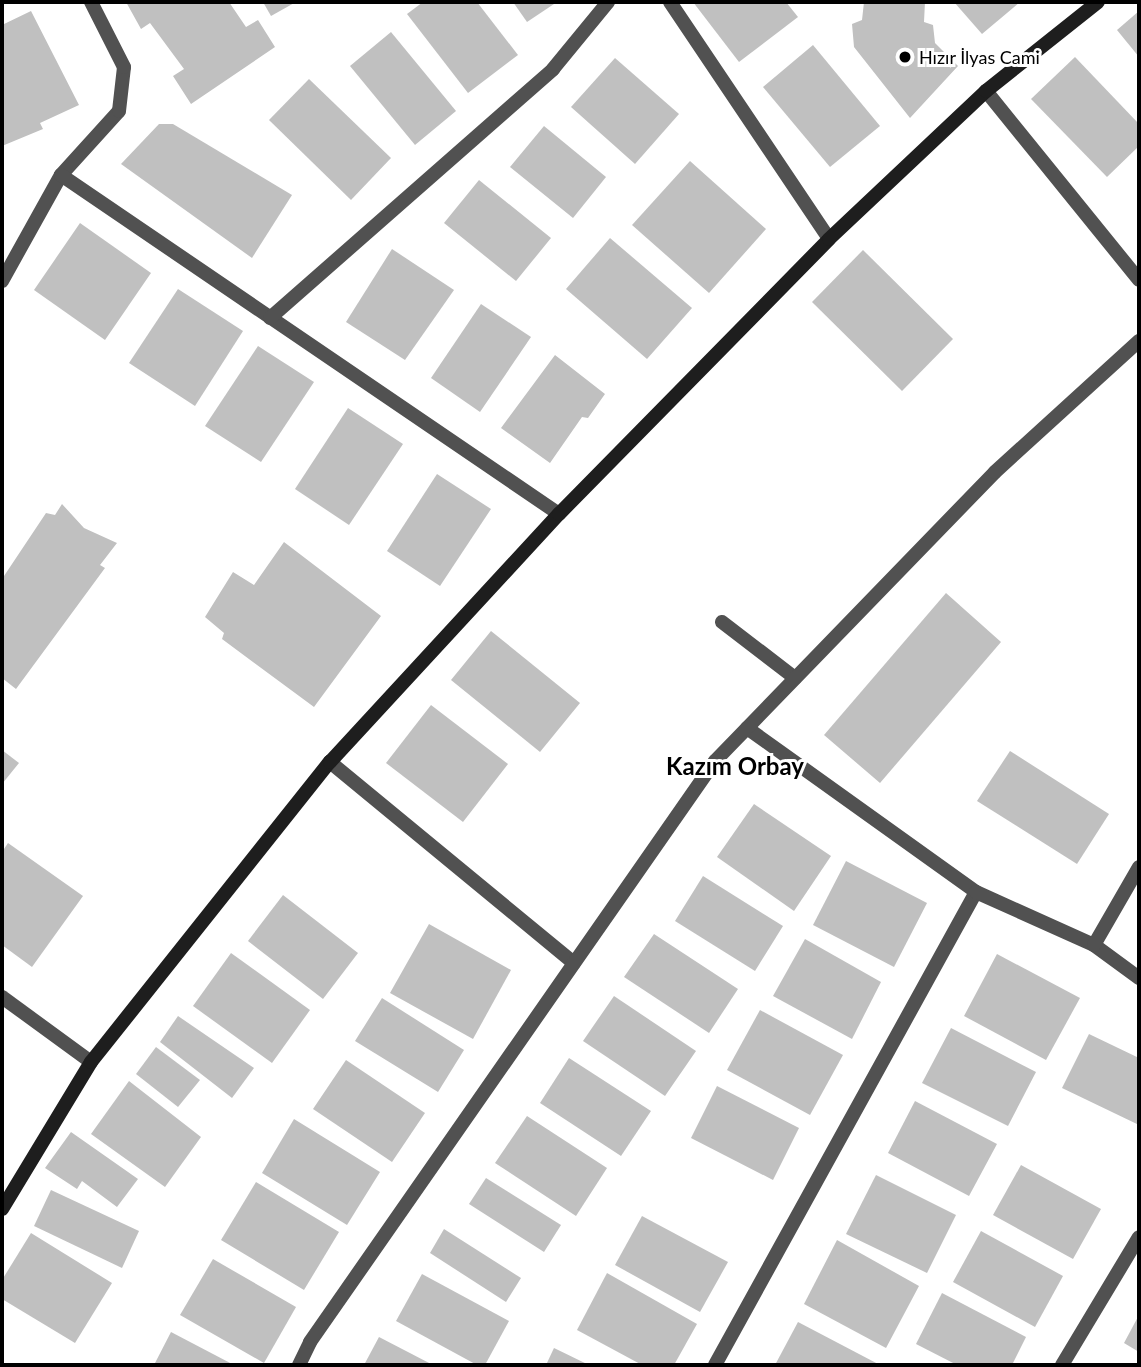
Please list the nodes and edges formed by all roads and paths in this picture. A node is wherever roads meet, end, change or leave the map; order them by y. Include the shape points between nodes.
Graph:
1 (91, 2) edge
2 (608, 2) edge
3 (670, 2) edge
4 (1098, 2) edge
5 (986, 91) junction
6 (61, 175) junction
7 (829, 239) junction
8 (1139, 280) edge
9 (2, 281) edge
10 (270, 318) junction
11 (1139, 341) edge
12 (559, 514) junction
13 (722, 622) dead end
14 (795, 678) junction
15 (747, 728) junction
16 (330, 762) junction
17 (1139, 867) edge
18 (976, 891) junction
19 (1094, 945) junction
20 (574, 963) junction
21 (1139, 978) edge
22 (2, 997) edge
23 (91, 1062) junction
24 (2, 1209) edge
25 (1139, 1237) edge
26 (299, 1365) edge
27 (715, 1365) edge
28 (1062, 1365) edge

1 - 6 street via 124,67 119,111
2 - 10 street via 553,69
3 - 7 street
4 - 5 street
5 - 7 street
5 - 8 street
6 - 9 street
6 - 10 street
7 - 12 street
10 - 12 street
11 - 14 street via 995,472
12 - 16 street
13 - 14 street
14 - 15 street
15 - 18 street
15 - 20 street via 715,761
16 - 20 street
16 - 23 street
17 - 19 street
18 - 19 street
18 - 27 street
19 - 21 street
20 - 26 street via 310,1342
22 - 23 street
23 - 24 street
25 - 28 street

